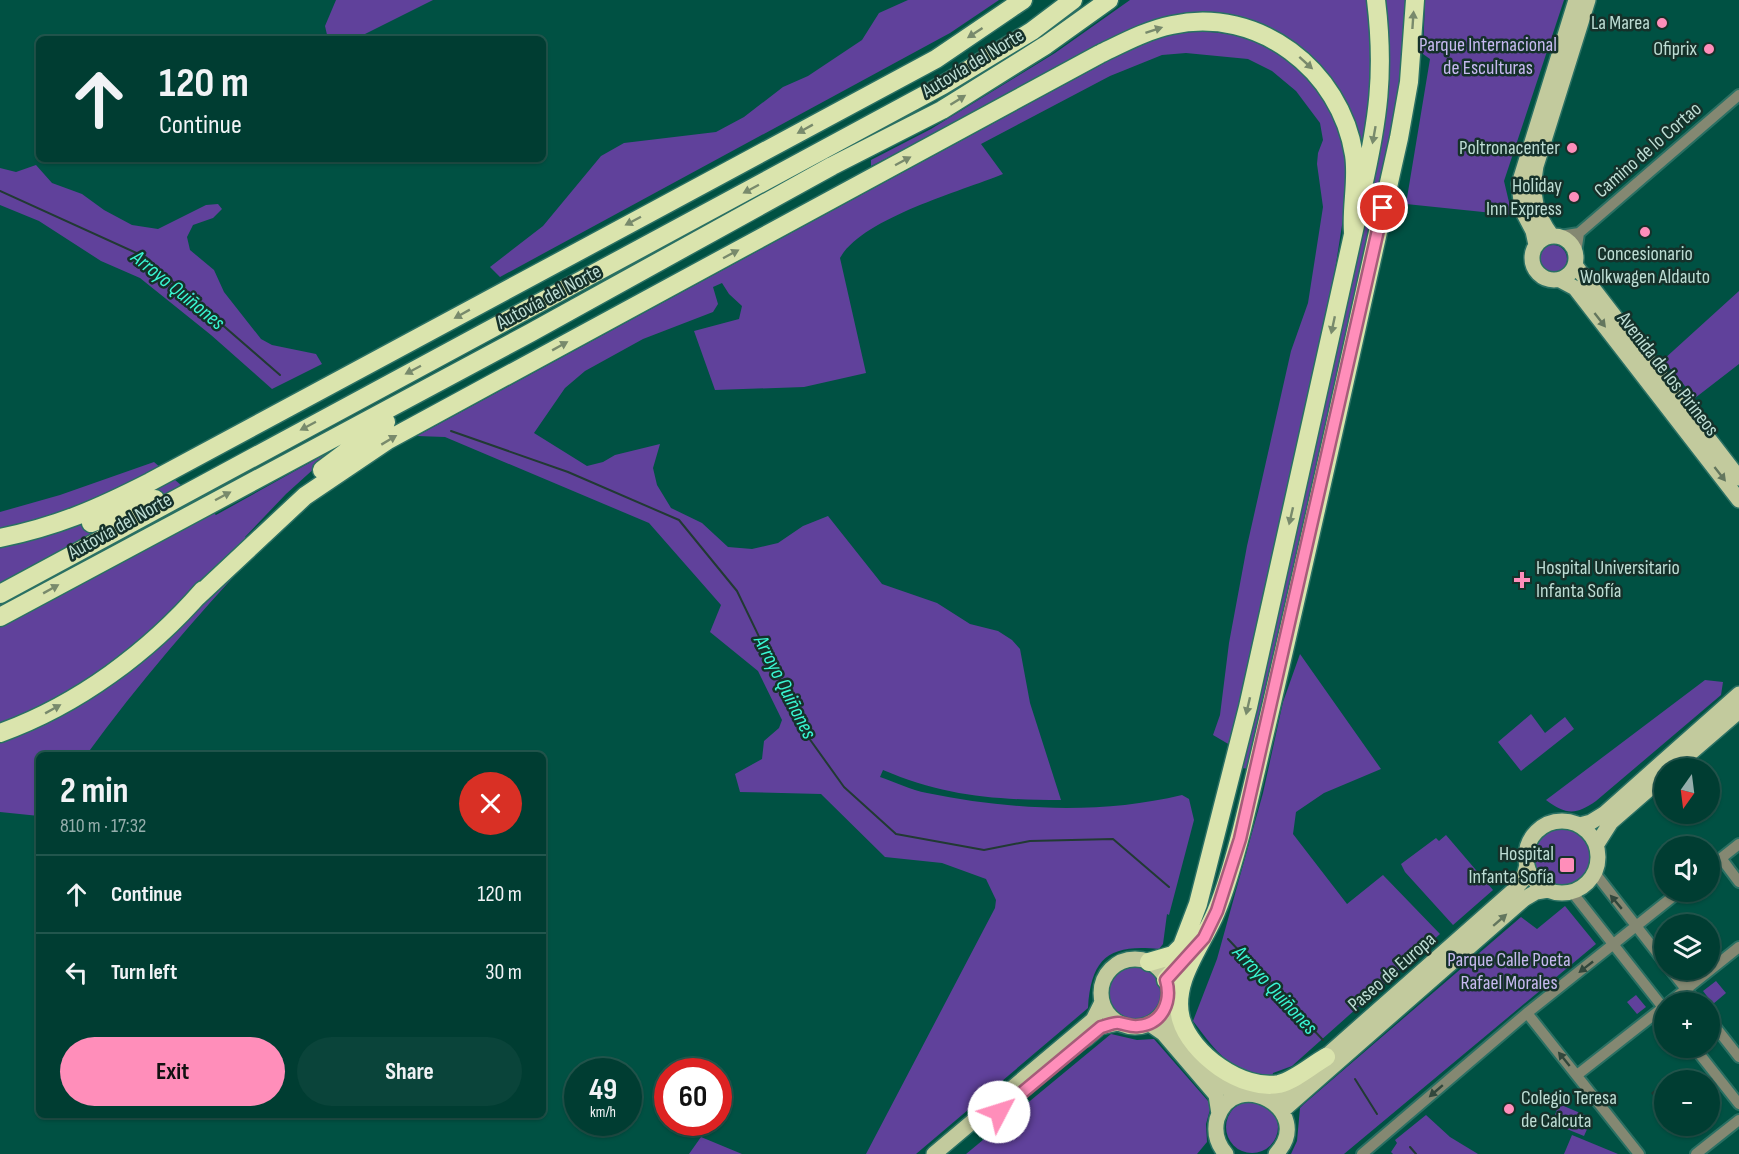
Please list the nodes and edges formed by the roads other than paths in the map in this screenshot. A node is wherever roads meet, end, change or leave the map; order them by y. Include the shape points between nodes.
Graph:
1 (1023, 0) edge
2 (1073, 0) edge
3 (1109, 0) edge
4 (1377, 0) edge
5 (1415, 0) edge
6 (1576, 0) edge
7 (1588, 0) edge
8 (1739, 95) edge
9 (1353, 232) junction
10 (1579, 233) junction
11 (1556, 236) junction
12 (1536, 245) junction
13 (1576, 259) junction
14 (1560, 280) junction
15 (530, 333) junction
16 (1739, 478) edge
17 (194, 488) junction
18 (1739, 500) edge
19 (0, 538) edge
20 (0, 545) edge
21 (0, 594) edge
22 (196, 598) junction
23 (0, 617) edge
24 (1739, 694) edge
25 (1739, 711) edge
26 (0, 733) edge
27 (1685, 758) edge
28 (1654, 785) edge
29 (1580, 825) junction
30 (1597, 844) junction
31 (1739, 844) edge
32 (1721, 858) joint
33 (1527, 865) junction
34 (1595, 873) junction
35 (1739, 882) edge
36 (1548, 890) junction
37 (1572, 892) junction
38 (1667, 902) edge
39 (1637, 927) junction
40 (1204, 938) junction
41 (1614, 945) junction
42 (1739, 947) edge
43 (1654, 949) edge
44 (1149, 962) junction
45 (1166, 980) junction
46 (1679, 980) edge
47 (1686, 989) junction
48 (1654, 992) edge
49 (1682, 992) edge
50 (1688, 992) edge
51 (1102, 1002) junction
52 (1166, 1008) junction
53 (1527, 1013) junction
54 (1654, 1015) edge
55 (1118, 1023) junction
56 (1150, 1024) junction
57 (1720, 1033) edge
58 (1326, 1057) junction
59 (1703, 1058) edge
60 (1739, 1058) edge
61 (1577, 1075) junction
62 (1240, 1095) junction
63 (1739, 1104) edge
64 (1277, 1106) junction
65 (1219, 1114) junction
66 (1739, 1120) edge
67 (1219, 1151) edge
68 (1366, 1152) edge
69 (934, 1154) edge
70 (948, 1154) edge
71 (1276, 1154) edge
72 (1639, 1154) edge
73 (1696, 1154) edge

1 -> 19 highway via 936,59 150,482 87,514
2 -> 17 highway, Autovía del Norte via 1032,31 943,85
15 -> 3 highway, Autovía del Norte via 832,166 942,110
4 -> 9 highway via 1382,77 1375,133
40 -> 5 highway via 1240,839 1270,713 1409,82
6 - 12 main road via 1519,184 1522,210
7 - 11 main road via 1532,189 1543,224
8 - 10 street, Camino de lo Cortao
22 -> 9 highway via 305,496 388,440 1100,54 1172,24 1226,24 1275,40 1310,66 1334,97 1350,135 1354,156
9 -> 44 highway via 1248,707 1198,904 1182,946 1173,955
10 - 11 street
10 - 13 street
11 - 12 main road
11 - 13 main road via 1569,241
12 - 14 main road via 1532,259 1535,271 1547,279
13 - 14 main road via 1568,276
13 - 16 main road, Avenida de los Pirineos
14 -> 18 main road, Avenida de los Pirineos via 1575,288
15 - 22 highway via 490,363 365,435 292,496 237,550
23 -> 15 highway, Autovía del Norte
17 - 20 highway via 166,494 86,525
17 - 21 highway, Autovía del Norte
26 -> 22 highway via 45,714 108,676
24 - 29 main road via 1604,814
25 - 27 main road
28 - 30 main road via 1611,822
29 - 30 main road
29 - 33 main road via 1560,821 1542,826 1530,837
30 - 34 main road
31 - 32 street
32 - 35 street
33 - 36 main road via 1539,884
33 - 58 main road, Paseo de Europa via 1523,880 1515,889
34 - 37 main road via 1587,884
39 -> 34 street
36 - 37 main road
64 -> 36 main road, Paseo de Europa via 1524,899 1536,891
37 - 41 street
38 - 39 street
39 - 41 street
39 - 43 street
40 - 45 highway
40 - 58 highway via 1186,968 1180,990 1181,1019 1211,1060 1232,1077 1255,1085 1280,1084
41 - 48 street
41 -> 53 street
42 - 47 street
44 - 45 main road
44 - 51 main road via 1127,960 1109,971 1101,992
45 - 52 main road
46 - 47 street
47 - 49 street
47 - 50 street
51 - 55 main road
51 - 69 main road via 1093,1020
52 - 56 main road
52 - 62 main road via 1172,1026 1225,1087
61 -> 53 street
53 -> 68 street
54 - 61 street
55 - 56 main road via 1136,1027
55 - 70 main road via 1101,1027
56 - 65 main road via 1163,1033 1216,1095
57 - 60 street
58 - 64 main road, Paseo de Europa
59 - 63 street
61 - 72 street
62 - 64 main road via 1257,1094
62 - 65 main road
64 - 71 main road via 1287,1132
65 - 67 main road
66 - 73 street

